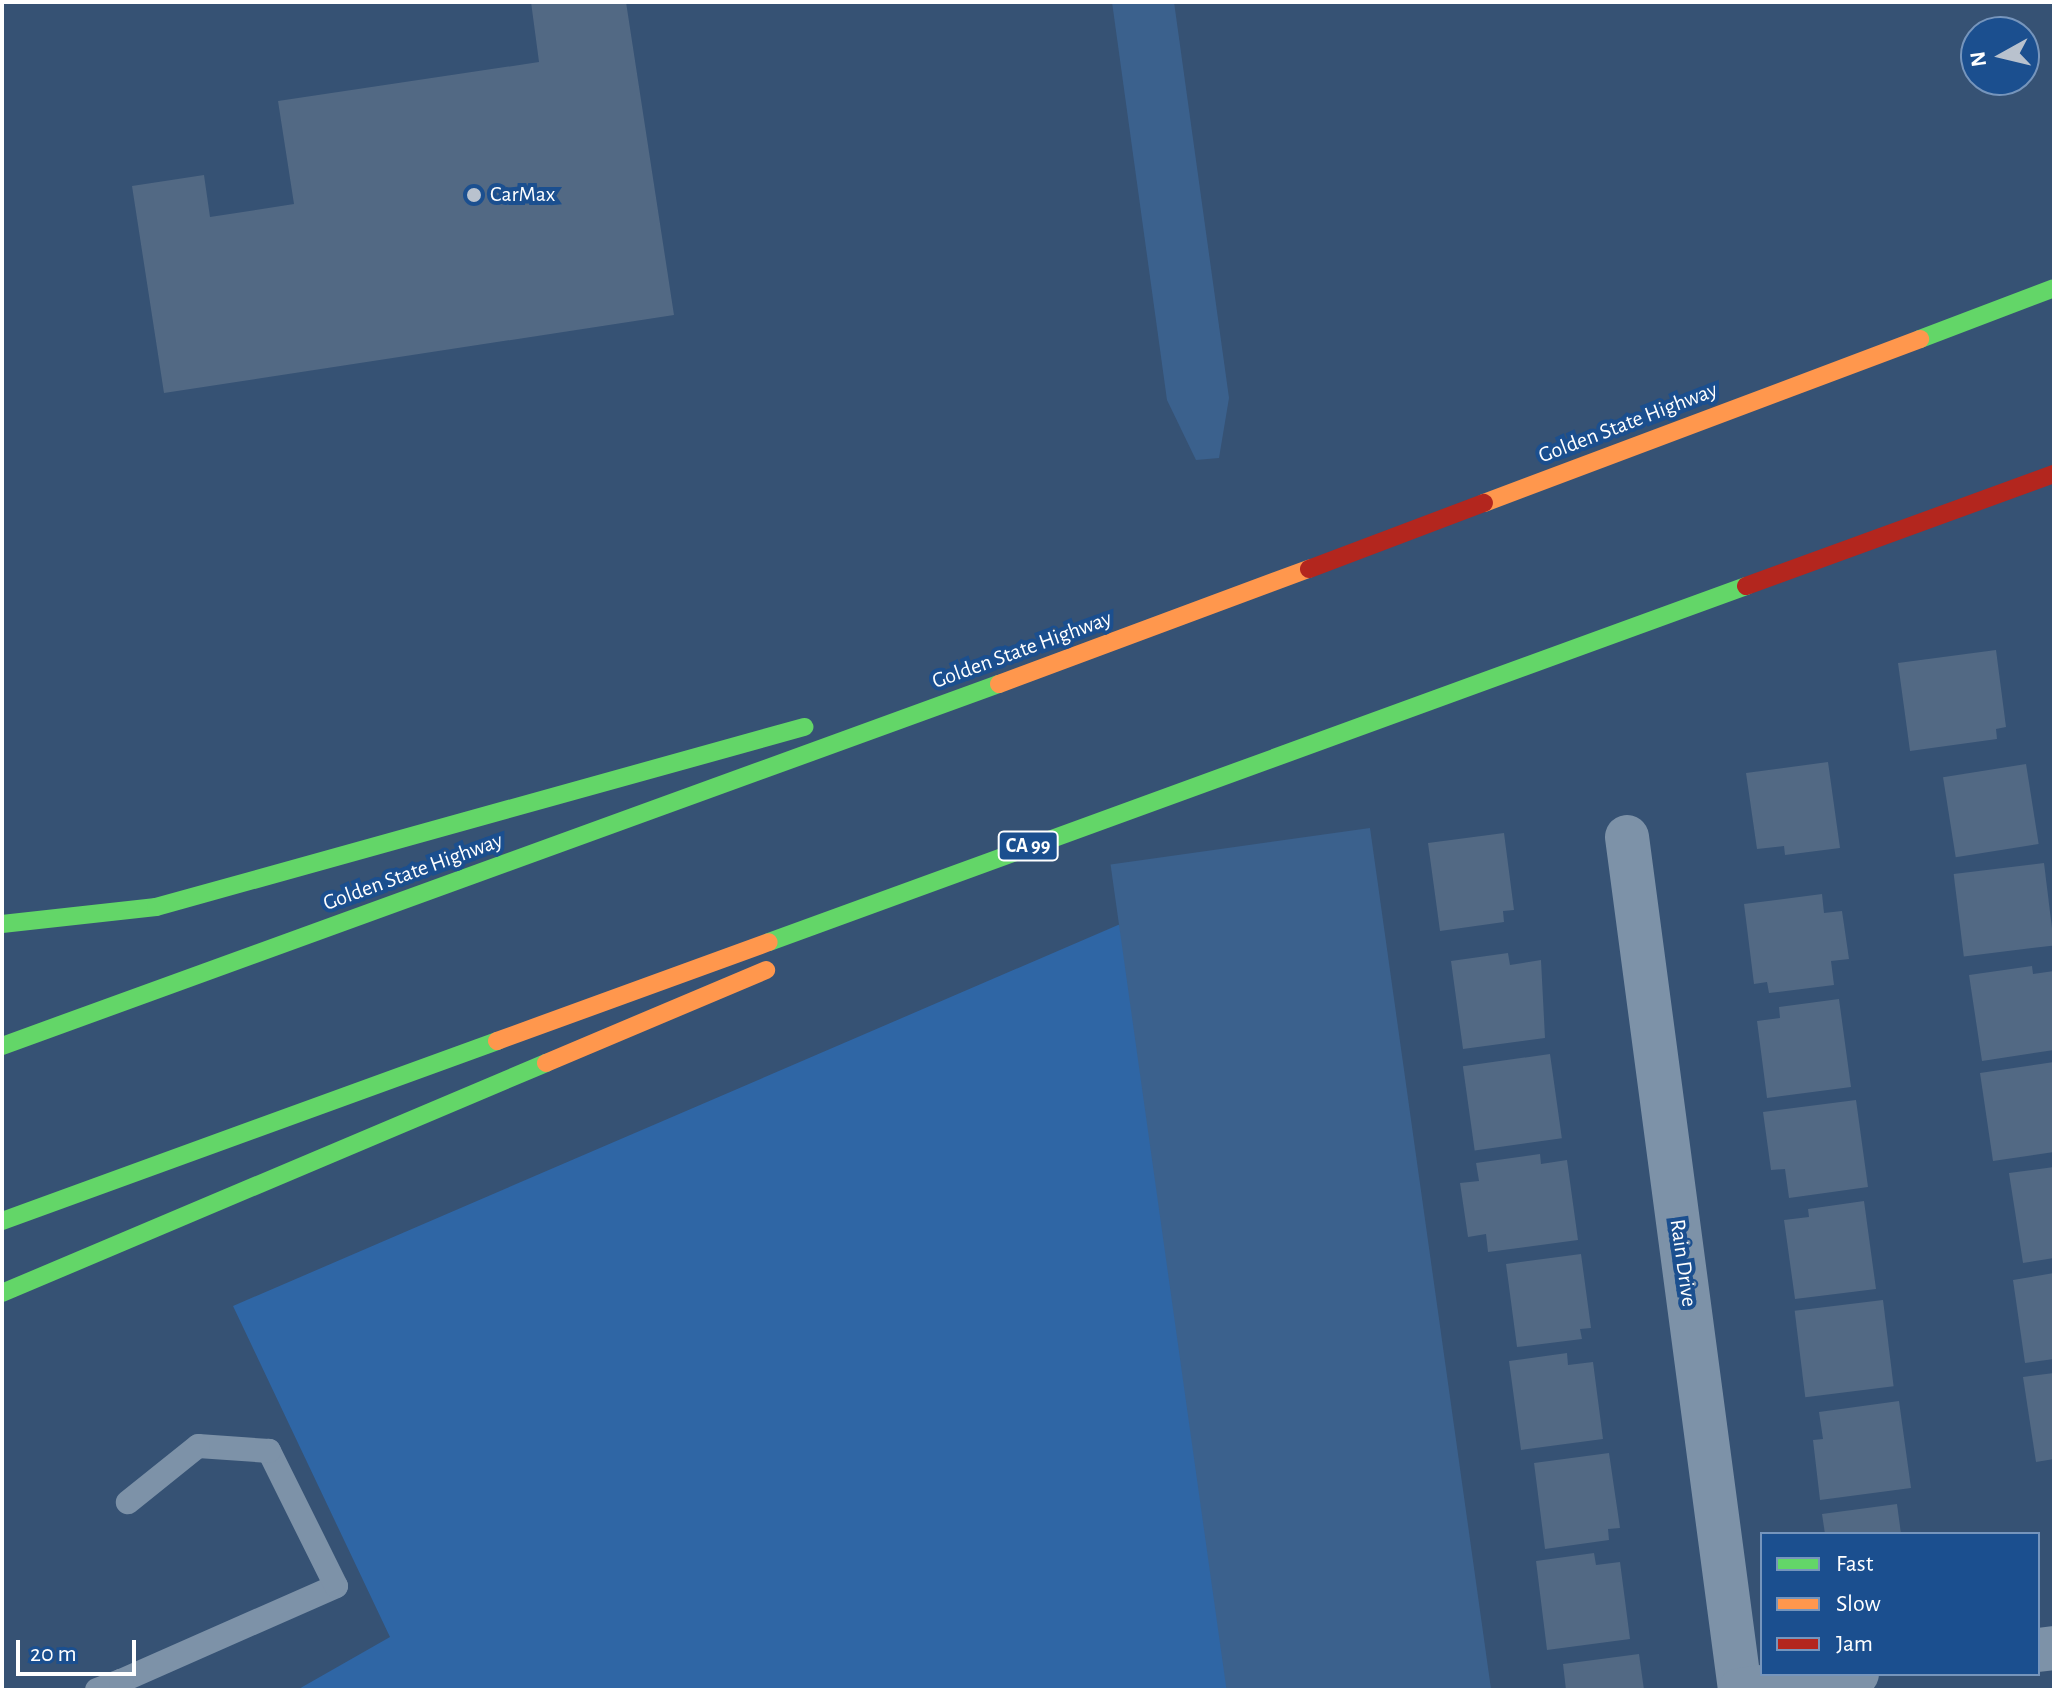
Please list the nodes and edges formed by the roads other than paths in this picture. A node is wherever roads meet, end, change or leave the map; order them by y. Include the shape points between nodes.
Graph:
1 (2054, 288) edge
2 (2054, 474) edge
3 (1126, 638) junction
4 (864, 710) dead end
5 (818, 723) dead end
6 (1170, 794) junction
7 (1627, 837) dead end
8 (2, 924) edge
9 (825, 945) dead end
10 (782, 964) dead end
11 (2, 1046) edge
12 (2, 1221) edge
13 (2, 1293) edge
14 (128, 1502) dead end
15 (1842, 1676) edge
16 (122, 1686) edge
17 (97, 1690) edge
18 (1740, 1690) edge

1 - 3 highway, Golden State Highway
2 - 6 highway, CA 99
3 - 4 highway
3 - 11 highway, Golden State Highway
5 - 8 highway via 156,907
6 - 9 highway
6 - 12 highway, CA 99
7 - 18 street, Rain Drive
10 - 13 highway
14 - 16 lane via 198,1446 269,1451 336,1586
15 - 18 street
16 - 17 lane

